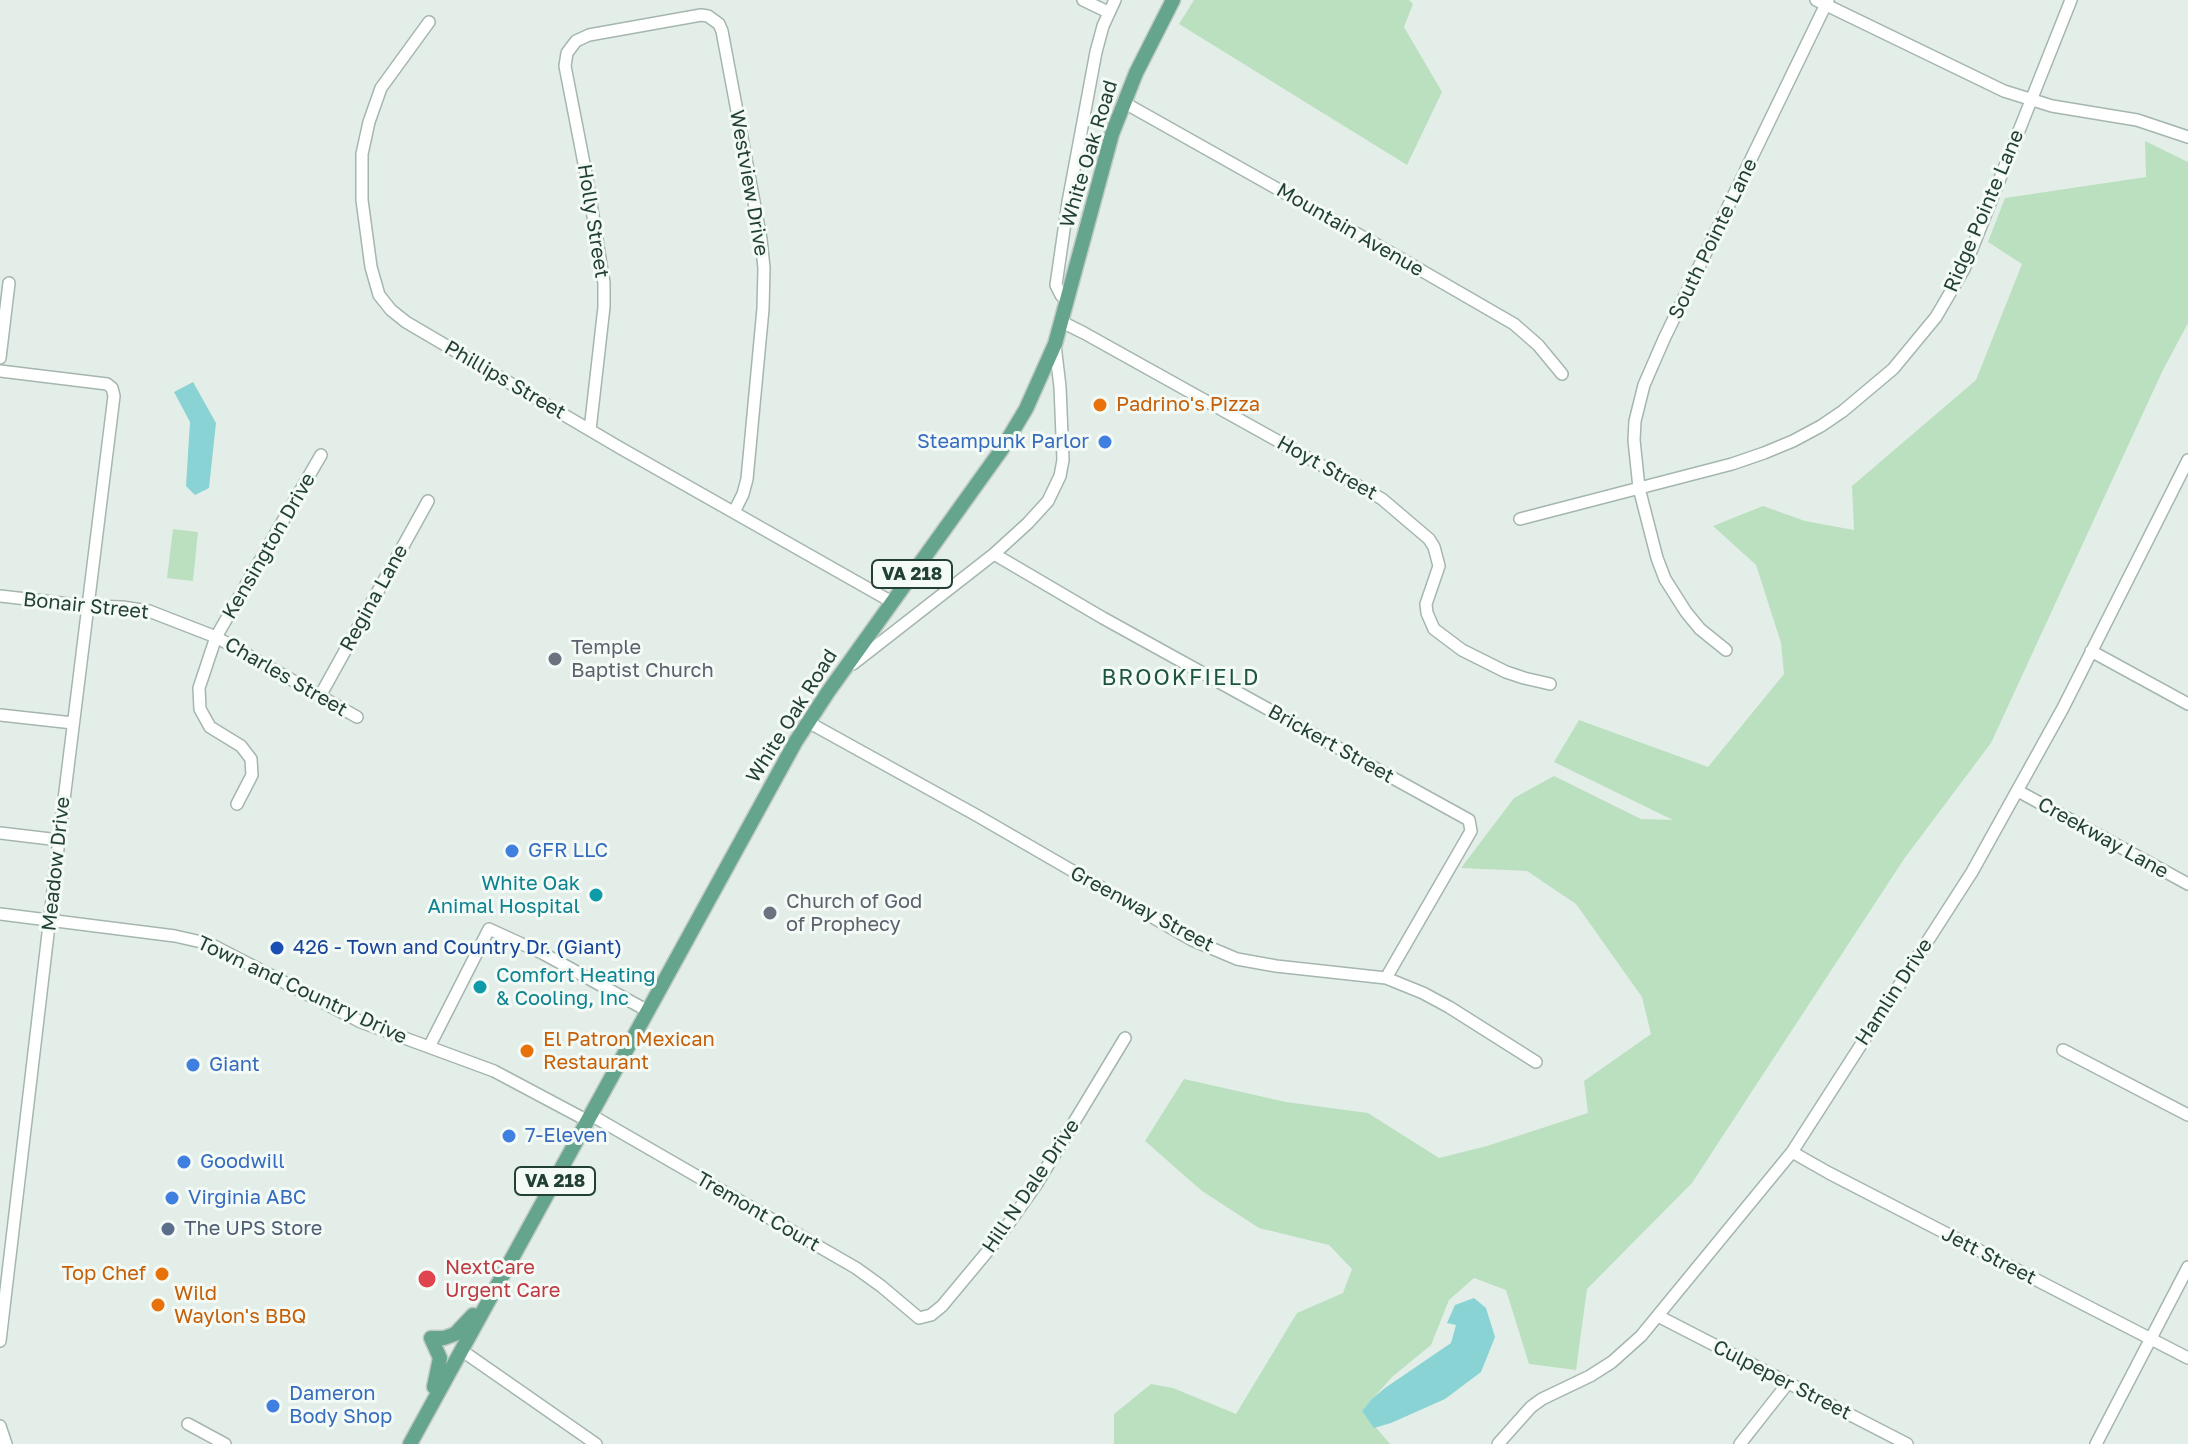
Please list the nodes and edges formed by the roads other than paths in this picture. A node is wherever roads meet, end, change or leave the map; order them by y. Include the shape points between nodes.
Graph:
1 (1083, 0) edge
2 (1115, 0) edge
3 (1173, 0) edge
4 (2071, 0) edge
5 (1823, 2) edge
6 (1108, 12) junction
7 (429, 22) dead end
8 (599, 33) joint
9 (2031, 100) junction
10 (1123, 102) junction
11 (2188, 137) edge
12 (9, 283) dead end
13 (1067, 301) junction
14 (1062, 322) junction
15 (1055, 344) junction
16 (0, 358) edge
17 (0, 371) edge
18 (1562, 374) dead end
19 (590, 430) junction
20 (321, 455) dead end
21 (2188, 460) edge
22 (1639, 488) junction
23 (428, 501) dead end
24 (734, 512) junction
25 (1520, 519) dead end
26 (994, 554) junction
27 (0, 596) edge
28 (892, 602) junction
29 (88, 606) junction
30 (216, 637) junction
31 (1726, 650) dead end
32 (2091, 651) junction
33 (1550, 684) dead end
34 (828, 692) junction
35 (320, 696) junction
36 (2188, 704) edge
37 (0, 715) edge
38 (357, 717) dead end
39 (808, 722) junction
40 (73, 723) junction
41 (2018, 791) junction
42 (237, 804) dead end
43 (0, 833) edge
44 (59, 840) junction
45 (2188, 884) edge
46 (0, 914) edge
47 (50, 921) junction
48 (1386, 978) junction
49 (648, 1011) junction
50 (1125, 1038) dead end
51 (429, 1047) junction
52 (2063, 1050) dead end
53 (1536, 1062) dead end
54 (2188, 1115) edge
55 (589, 1118) junction
56 (1792, 1152) junction
57 (2188, 1267) edge
58 (498, 1283) junction
59 (1658, 1316) junction
60 (919, 1318) joint
61 (2151, 1339) junction
62 (0, 1341) edge
63 (461, 1350) junction
64 (2188, 1358) edge
65 (1788, 1383) junction
66 (428, 1411) junction
67 (188, 1424) dead end
68 (0, 1426) edge
69 (6, 1444) edge
70 (225, 1444) edge
71 (410, 1444) edge
72 (596, 1444) edge
73 (1498, 1444) edge
74 (1740, 1444) edge
75 (1907, 1444) edge
76 (2096, 1444) edge

1 - 6 street
2 - 6 street
3 - 10 main road, White Oak Road / VA 218
4 - 9 street, Ridge Pointe Lane
5 - 9 street via 1981,81
5 - 22 street, South Pointe Lane via 1644,385 1634,440
6 - 13 street via 1093,67 1057,278
7 - 19 street, Phillips Street via 381,88 362,154 362,200 379,295 406,322
8 - 19 street, Holly Street via 576,41 565,66 604,283
8 - 24 street, Westview Drive via 701,15 714,19 722,31 764,268 747,479
9 - 11 street via 2137,120
9 - 22 street, Ridge Pointe Lane via 1964,269 1936,317 1893,369 1843,411 1793,441 1732,464
10 - 13 main road, White Oak Road / VA 218
10 - 18 street, Mountain Avenue via 1514,324
12 - 16 street
13 - 14 main road, White Oak Road / VA 218
14 - 15 main road, White Oak Road / VA 218
14 - 33 street, Hoyt Street via 1382,499 1434,547 1439,566 1426,604 1434,629 1506,672
15 - 26 street via 1060,476 1040,511
15 - 28 main road, White Oak Road / VA 218 via 1015,430
17 - 29 street, Meadow Drive via 107,384 114,393
19 - 24 street, Phillips Street
20 - 30 street, Kensington Drive
21 - 32 street, Hamlin Drive
22 - 25 street, Ridge Pointe Lane
22 - 31 street, South Pointe Lane via 1665,579 1693,621
23 - 35 street, Regina Lane
24 - 28 street, Phillips Street
26 - 34 street via 852,665
26 - 48 street, Brickert Street via 1469,820 1471,831
27 - 29 street, Bonair Street
28 - 34 main road, White Oak Road / VA 218
29 - 30 street, Bonair Street via 149,611
29 - 40 street, Meadow Drive
30 - 35 street, Charles Street
30 - 42 street, Kensington Drive via 198,698 210,727 241,746 251,759 252,775
32 - 36 street
32 - 41 street, Hamlin Drive
34 - 39 main road, White Oak Road / VA 218
35 - 38 street, Charles Street
37 - 40 street
39 - 48 street, Greenway Street via 1192,940 1237,959
39 - 49 main road, White Oak Road / VA 218
40 - 44 street, Meadow Drive
41 - 45 street, Creekway Lane
41 - 56 street, Hamlin Drive
43 - 44 street
44 - 47 street, Meadow Drive
46 - 47 street, Town and Country Drive
47 - 51 street, Town and Country Drive via 210,944 361,1022
47 - 62 street, Meadow Drive
48 - 53 street, Greenway Street via 1449,1007
49 - 51 street via 489,929
49 - 55 main road, White Oak Road / VA 218
50 - 60 street, Hill N Dale Drive via 997,1240 942,1306
51 - 55 street, Town and Country Drive via 503,1074
52 - 54 street
55 - 58 main road, White Oak Road / VA 218
55 - 60 street, Tremont Court via 856,1268
56 - 59 street, Hamlin Drive
56 - 61 street, Jett Street
57 - 61 street
58 - 63 main road, White Oak Road / VA 218
58 - 66 main road via 461,1330 431,1338 440,1358
59 - 65 street, Culpeper Street
59 - 73 street, Hamlin Drive via 1612,1362 1531,1407
61 - 64 street, Jett Street
61 - 76 street
63 - 66 main road, White Oak Road / VA 218
63 - 72 street
65 - 74 street
65 - 75 street, Culpeper Street
66 - 71 main road, White Oak Road / VA 218
67 - 70 street
68 - 69 street

